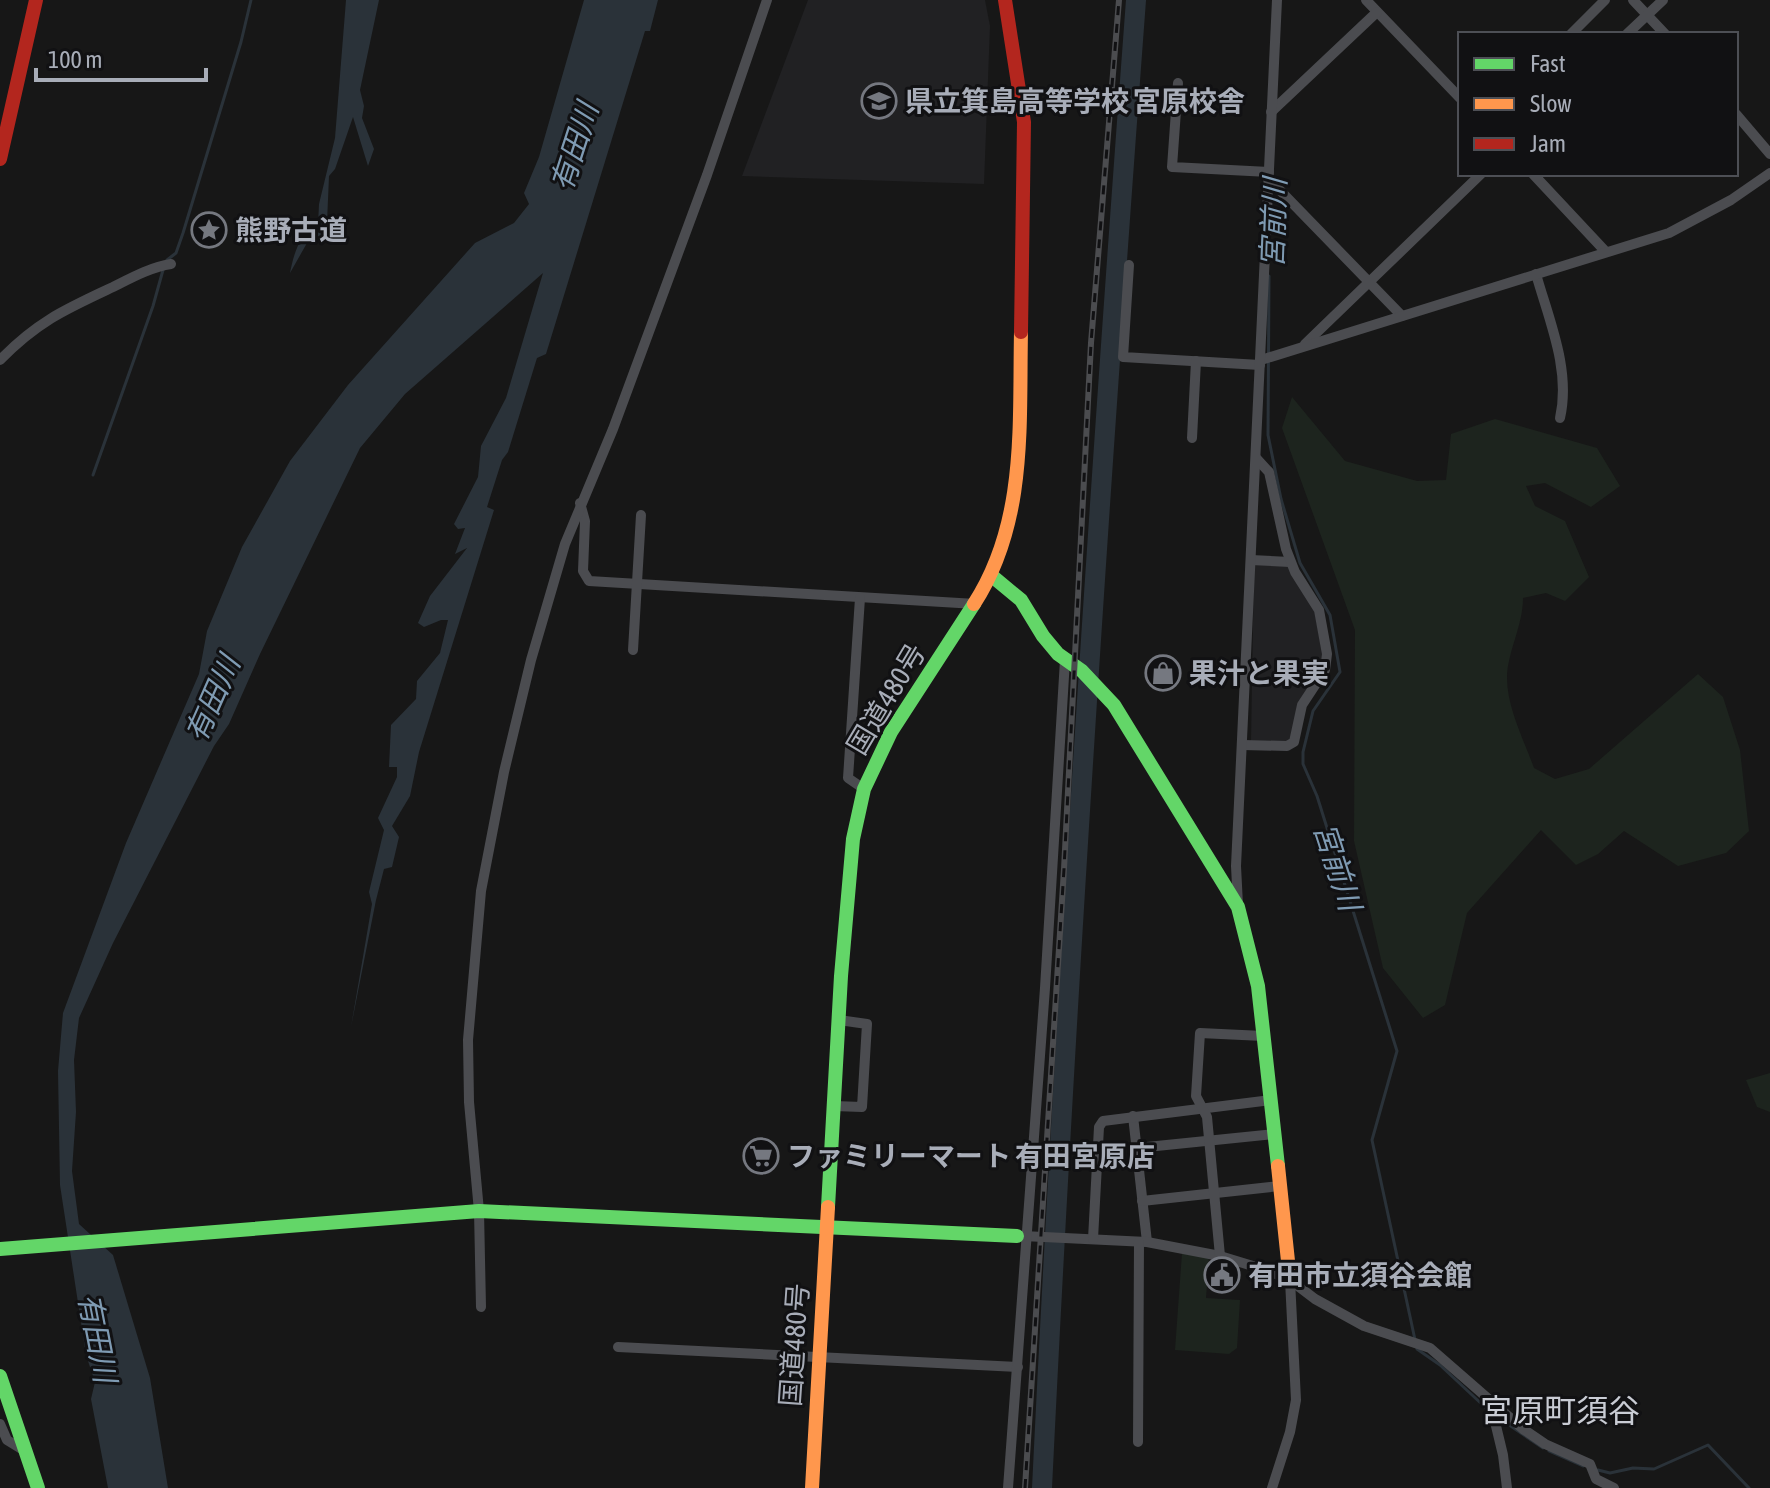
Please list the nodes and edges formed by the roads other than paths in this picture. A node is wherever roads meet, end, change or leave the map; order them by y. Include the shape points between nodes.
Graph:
1 (36, 0) edge
2 (767, 0) edge
3 (1005, 0) edge
4 (1277, 0) edge
5 (1366, 0) edge
6 (1605, 0) edge
7 (1633, 0) edge
8 (1663, 0) edge
9 (1377, 12) junction
10 (1647, 15) junction
11 (1573, 32) edge
12 (1629, 32) edge
13 (1663, 32) edge
14 (1178, 83) dead end
15 (1458, 96) edge
16 (1271, 112) junction
17 (1738, 116) edge
18 (3, 124) edge
19 (1770, 154) edge
20 (0, 159) edge
21 (1770, 173) edge
22 (1268, 175) junction
23 (1479, 176) edge
24 (1535, 176) edge
25 (1606, 252) junction
26 (171, 264) dead end
27 (1129, 265) dead end
28 (1536, 274) junction
29 (1369, 281) junction
30 (1402, 316) junction
31 (1303, 345) junction
32 (0, 360) edge
33 (1196, 361) junction
34 (1260, 362) junction
35 (1560, 418) dead end
36 (1192, 438) dead end
37 (1256, 458) junction
38 (580, 503) junction
39 (641, 515) dead end
40 (1251, 560) junction
41 (1290, 562) junction
42 (992, 576) junction
43 (635, 586) junction
44 (860, 598) junction
45 (976, 604) junction
46 (633, 650) dead end
47 (1065, 660) junction
48 (1243, 745) junction
49 (864, 789) junction
50 (1238, 907) junction
51 (839, 1020) junction
52 (1263, 1036) junction
53 (1271, 1100) junction
54 (834, 1106) junction
55 (1202, 1109) junction
56 (1133, 1116) junction
57 (1274, 1134) junction
58 (1209, 1141) junction
59 (1137, 1148) junction
60 (1280, 1186) junction
61 (1214, 1193) junction
62 (1142, 1201) junction
63 (479, 1211) junction
64 (827, 1227) junction
65 (1022, 1236) junction
66 (1093, 1239) junction
67 (1143, 1242) junction
68 (0, 1249) edge
69 (1220, 1256) junction
70 (1290, 1280) junction
71 (481, 1307) dead end
72 (618, 1347) dead end
73 (820, 1356) junction
74 (1018, 1367) junction
75 (0, 1376) edge
76 (1490, 1399) junction
77 (0, 1424) edge
78 (1138, 1442) dead end
79 (26, 1452) junction
80 (38, 1488) edge
81 (812, 1488) edge
82 (1008, 1488) edge
83 (1272, 1488) edge
84 (1507, 1488) edge
85 (1614, 1488) edge

1 - 18 main road
2 - 38 street via 629,385
3 - 42 main road, 国道480号 via 1024,122 1019,455 1010,522
4 - 16 street
5 - 9 street
6 - 11 street
7 - 10 street
8 - 10 street
9 - 15 street
9 - 16 street
10 - 12 street
10 - 13 street
14 - 22 street via 1172,167
16 - 22 street
17 - 19 street
18 - 20 main road
21 - 25 street via 1683,227
22 - 29 street
22 - 34 street
23 - 29 street
24 - 25 street
25 - 28 street
26 - 32 street via 63,309
27 - 33 street via 1123,357
28 - 30 street
28 - 35 street via 1561,362
29 - 30 street
29 - 31 street
30 - 31 street
31 - 34 street
33 - 34 street
33 - 36 street
34 - 37 street
37 - 40 street
37 - 41 street via 1269,472
38 - 43 street via 585,521 584,576
38 - 63 street via 531,660 481,891 468,1040
39 - 43 street
40 - 41 street
40 - 48 street
41 - 48 street via 1319,610 1327,664 1302,705 1294,742
42 - 45 main road, 国道480号
42 - 47 main road via 1021,600
43 - 44 street
43 - 46 street
44 - 45 street
44 - 49 street via 848,778
45 - 49 main road, 国道480号 via 891,732
47 - 50 main road via 1094,683 1122,717
47 - 65 street
48 - 50 street
49 - 51 main road, 国道480号 via 853,839
50 - 52 main road via 1255,969
51 - 54 main road, 国道480号
51 - 54 street via 867,1024 862,1107
52 - 53 main road
52 - 55 street via 1200,1033 1196,1096
53 - 55 street
53 - 57 main road
54 - 64 main road, 国道480号
55 - 56 street
55 - 58 street
56 - 59 street
56 - 66 street via 1100,1124
57 - 58 street
57 - 60 main road
58 - 59 street
58 - 61 street
59 - 62 street
60 - 61 street
60 - 70 main road
61 - 62 street
61 - 69 street
62 - 67 street
63 - 64 main road
63 - 68 main road
63 - 71 street
64 - 65 main road
64 - 73 main road, 国道480号
65 - 66 street
65 - 74 street
66 - 67 street
67 - 69 street
67 - 78 street
69 - 70 street
70 - 76 street via 1364,1326 1430,1348
70 - 83 street via 1296,1400
72 - 73 street
73 - 74 street
73 - 81 main road, 国道480号
74 - 82 street
75 - 79 main road
76 - 84 street
76 - 85 street via 1545,1444 1590,1464 1596,1479
77 - 79 street via 7,1440
79 - 80 main road

